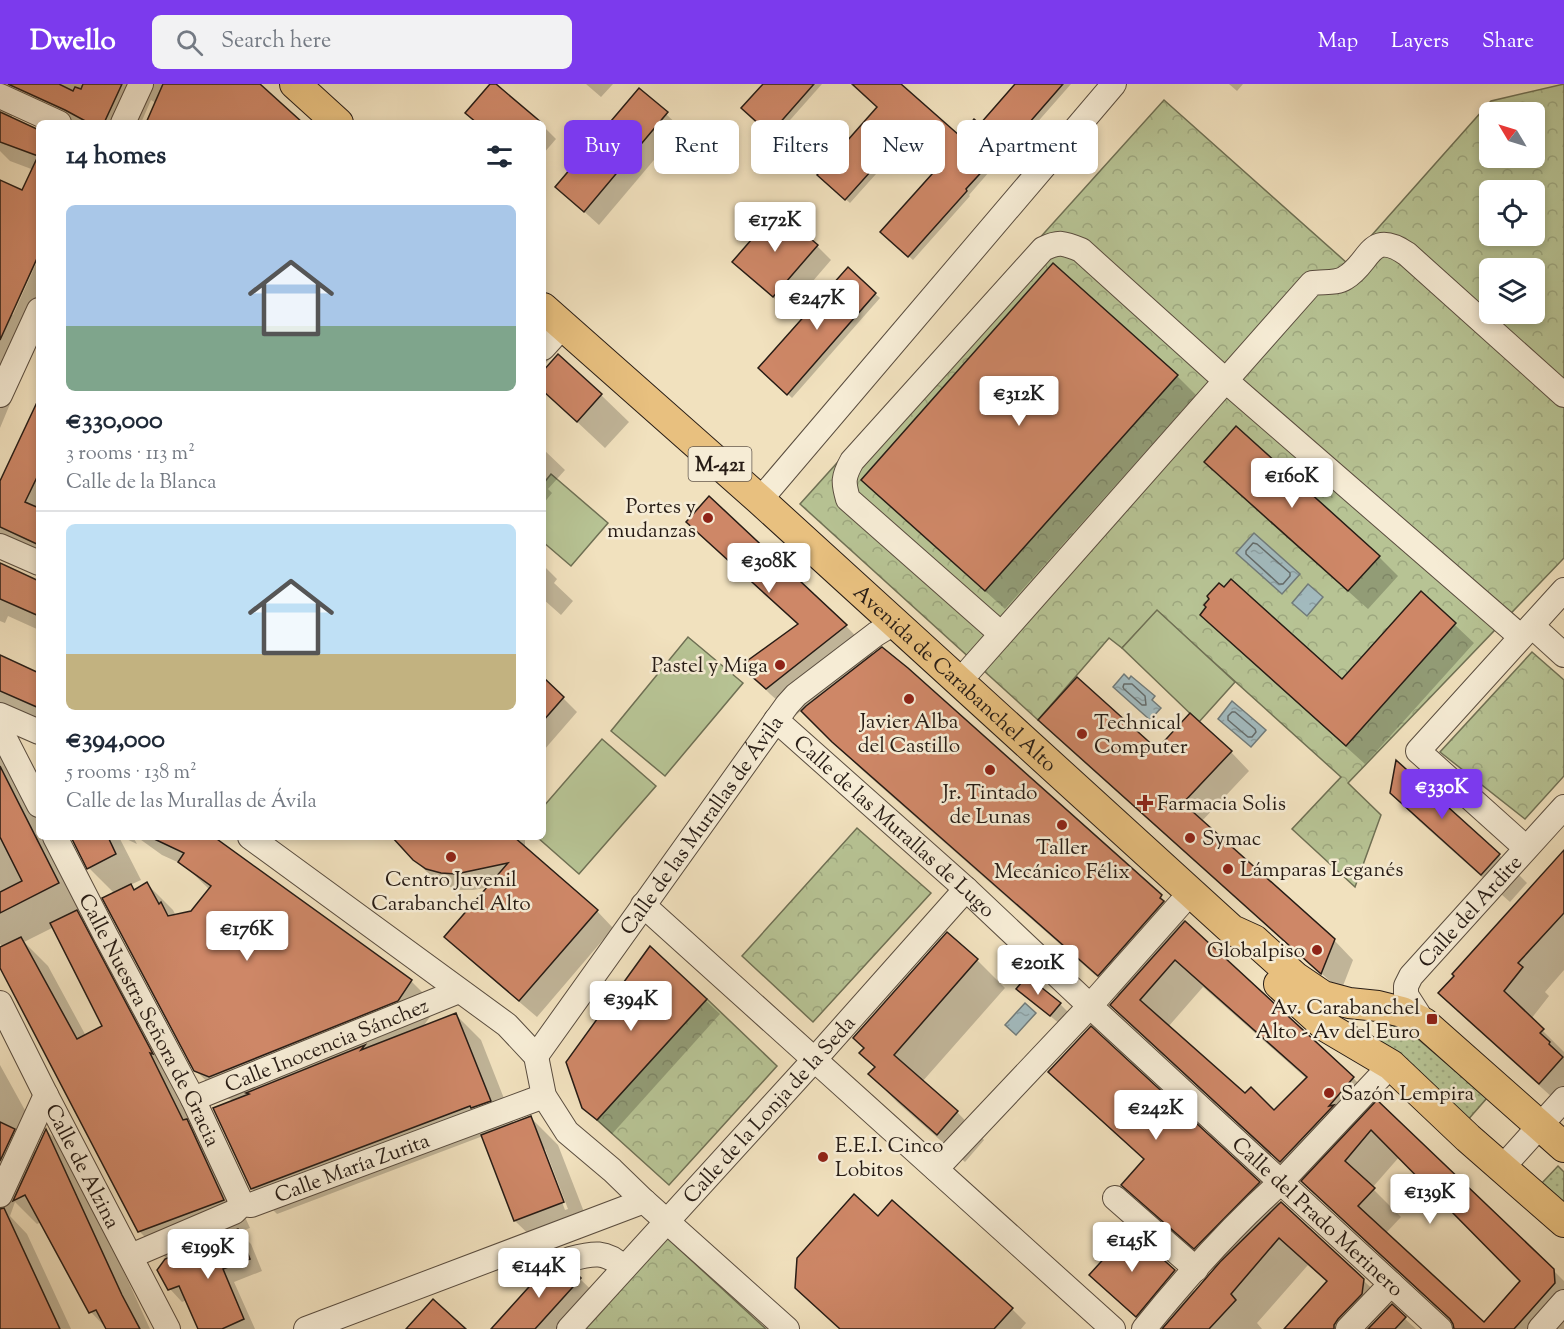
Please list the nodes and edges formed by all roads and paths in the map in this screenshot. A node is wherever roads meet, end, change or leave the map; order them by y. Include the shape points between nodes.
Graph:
1 (141, 84) edge
2 (295, 84) edge
3 (1114, 84) edge
4 (0, 96) edge
5 (52, 120) edge
6 (124, 120) edge
7 (335, 120) edge
8 (36, 317) edge
9 (553, 317) edge
10 (546, 339) edge
11 (1225, 380) junction
12 (0, 395) edge
13 (1564, 395) edge
14 (760, 500) junction
15 (0, 546) edge
16 (36, 562) edge
17 (1564, 590) edge
18 (894, 623) junction
19 (1526, 631) junction
20 (1000, 633) junction
21 (1564, 655) edge
22 (958, 682) junction
23 (0, 715) edge
24 (776, 720) junction
25 (0, 729) edge
26 (36, 731) edge
27 (36, 799) edge
28 (1564, 807) edge
29 (57, 840) edge
30 (254, 840) edge
31 (1526, 848) junction
32 (966, 889) junction
33 (1191, 892) junction
34 (643, 905) junction
35 (1232, 930) junction
36 (459, 991) junction
37 (0, 1003) edge
38 (1090, 1006) junction
39 (1424, 1023) junction
40 (536, 1056) junction
41 (814, 1060) junction
42 (1391, 1065) junction
43 (46, 1095) junction
44 (543, 1096) junction
45 (192, 1099) junction
46 (1564, 1099) edge
47 (1540, 1126) junction
48 (1564, 1147) edge
49 (1502, 1168) junction
50 (936, 1169) junction
51 (1281, 1182) junction
52 (0, 1195) edge
53 (1115, 1198) dead end
54 (644, 1201) junction
55 (242, 1204) junction
56 (666, 1220) junction
57 (1564, 1222) edge
58 (131, 1256) junction
59 (570, 1259) dead end
60 (624, 1268) junction
61 (1196, 1269) junction
62 (1391, 1284) junction
63 (1564, 1302) edge
64 (168, 1329) edge
65 (306, 1329) edge
66 (569, 1329) edge
67 (787, 1329) edge
68 (1113, 1329) edge
69 (1144, 1329) edge
70 (1348, 1329) edge
71 (1440, 1329) edge
72 (1539, 1329) edge

1 - 6 street
2 - 7 main road
3 - 14 street
4 - 5 street
8 - 12 street
9 - 10 street
9 - 14 main road, Avenida de Carabanchel Alto / M-421
11 - 13 street via 1312,283 1346,278 1375,248 1385,244 1416,262
11 - 19 street
11 - 20 street
11 - 20 street via 1081,250 1055,243 1043,249 852,461 844,485 848,499
14 - 18 main road, Avenida de Carabanchel Alto / M-421
15 - 16 street
17 - 19 street
18 - 22 main road, Avenida de Carabanchel Alto / M-421
18 - 24 street, Calle de las Murallas de Ávila via 796,695
19 - 21 street
19 - 31 street via 1418,751
20 - 22 street
22 - 33 main road, Avenida de Carabanchel Alto / M-421
23 - 26 street
24 - 32 street, Calle de las Murallas de Lugo
24 - 34 street, Calle de las Murallas de Ávila
25 - 27 street
28 - 31 street, Calle del Ardite
29 - 45 street, Calle Nuestra Señora de Gracia
30 - 36 street
31 - 39 street, Calle del Ardite via 1411,976 1406,995
32 - 38 street, Calle de las Murallas de Lugo
32 - 41 street, Calle de la Lonja de la Seda
33 - 35 main road, Avenida de Carabanchel Alto / M-421
33 - 38 street
34 - 40 street, Calle de las Murallas de Ávila
34 - 41 street
35 - 39 main road, Avenida de Carabanchel Alto via 1254,940 1323,996 1402,1012
35 - 42 main road, Avenida de Carabanchel Alto / M-421 via 1255,961 1325,1026
36 - 40 street via 507,1025
36 - 45 street, Calle Inocencia Sánchez
37 - 43 street, Calle de Alzina
38 - 50 street
38 - 51 street, Calle del Prado Merinero
39 - 47 main road, Avenida de Carabanchel Alto
40 - 44 street
41 - 50 street
41 - 56 street, Calle de la Lonja de la Seda
42 - 49 main road, Avenida de Carabanchel Alto / M-421
42 - 51 street
43 - 52 street
43 - 58 street, Calle de Alzina
44 - 54 street via 567,1132
44 - 55 street, Calle María Zurita via 251,1205
45 - 55 street, Calle Nuestra Señora de Gracia
46 - 47 street
47 - 48 main road, Avenida de Carabanchel Alto
47 - 49 street
49 - 57 main road, Avenida de Carabanchel Alto / M-421
50 - 68 street
51 - 61 street
51 - 62 street, Calle del Prado Merinero
53 - 61 street
54 - 56 street
54 - 65 street
55 - 58 street, Calle María Zurita via 234,1212
56 - 60 street, Calle de la Lonja de la Seda
56 - 67 street
58 - 64 street, Calle de Alzina
59 - 60 street via 604,1255
60 - 66 street, Calle de la Lonja de la Seda
61 - 69 street
62 - 70 street
62 - 71 street, Calle del Prado Merinero
63 - 72 street

